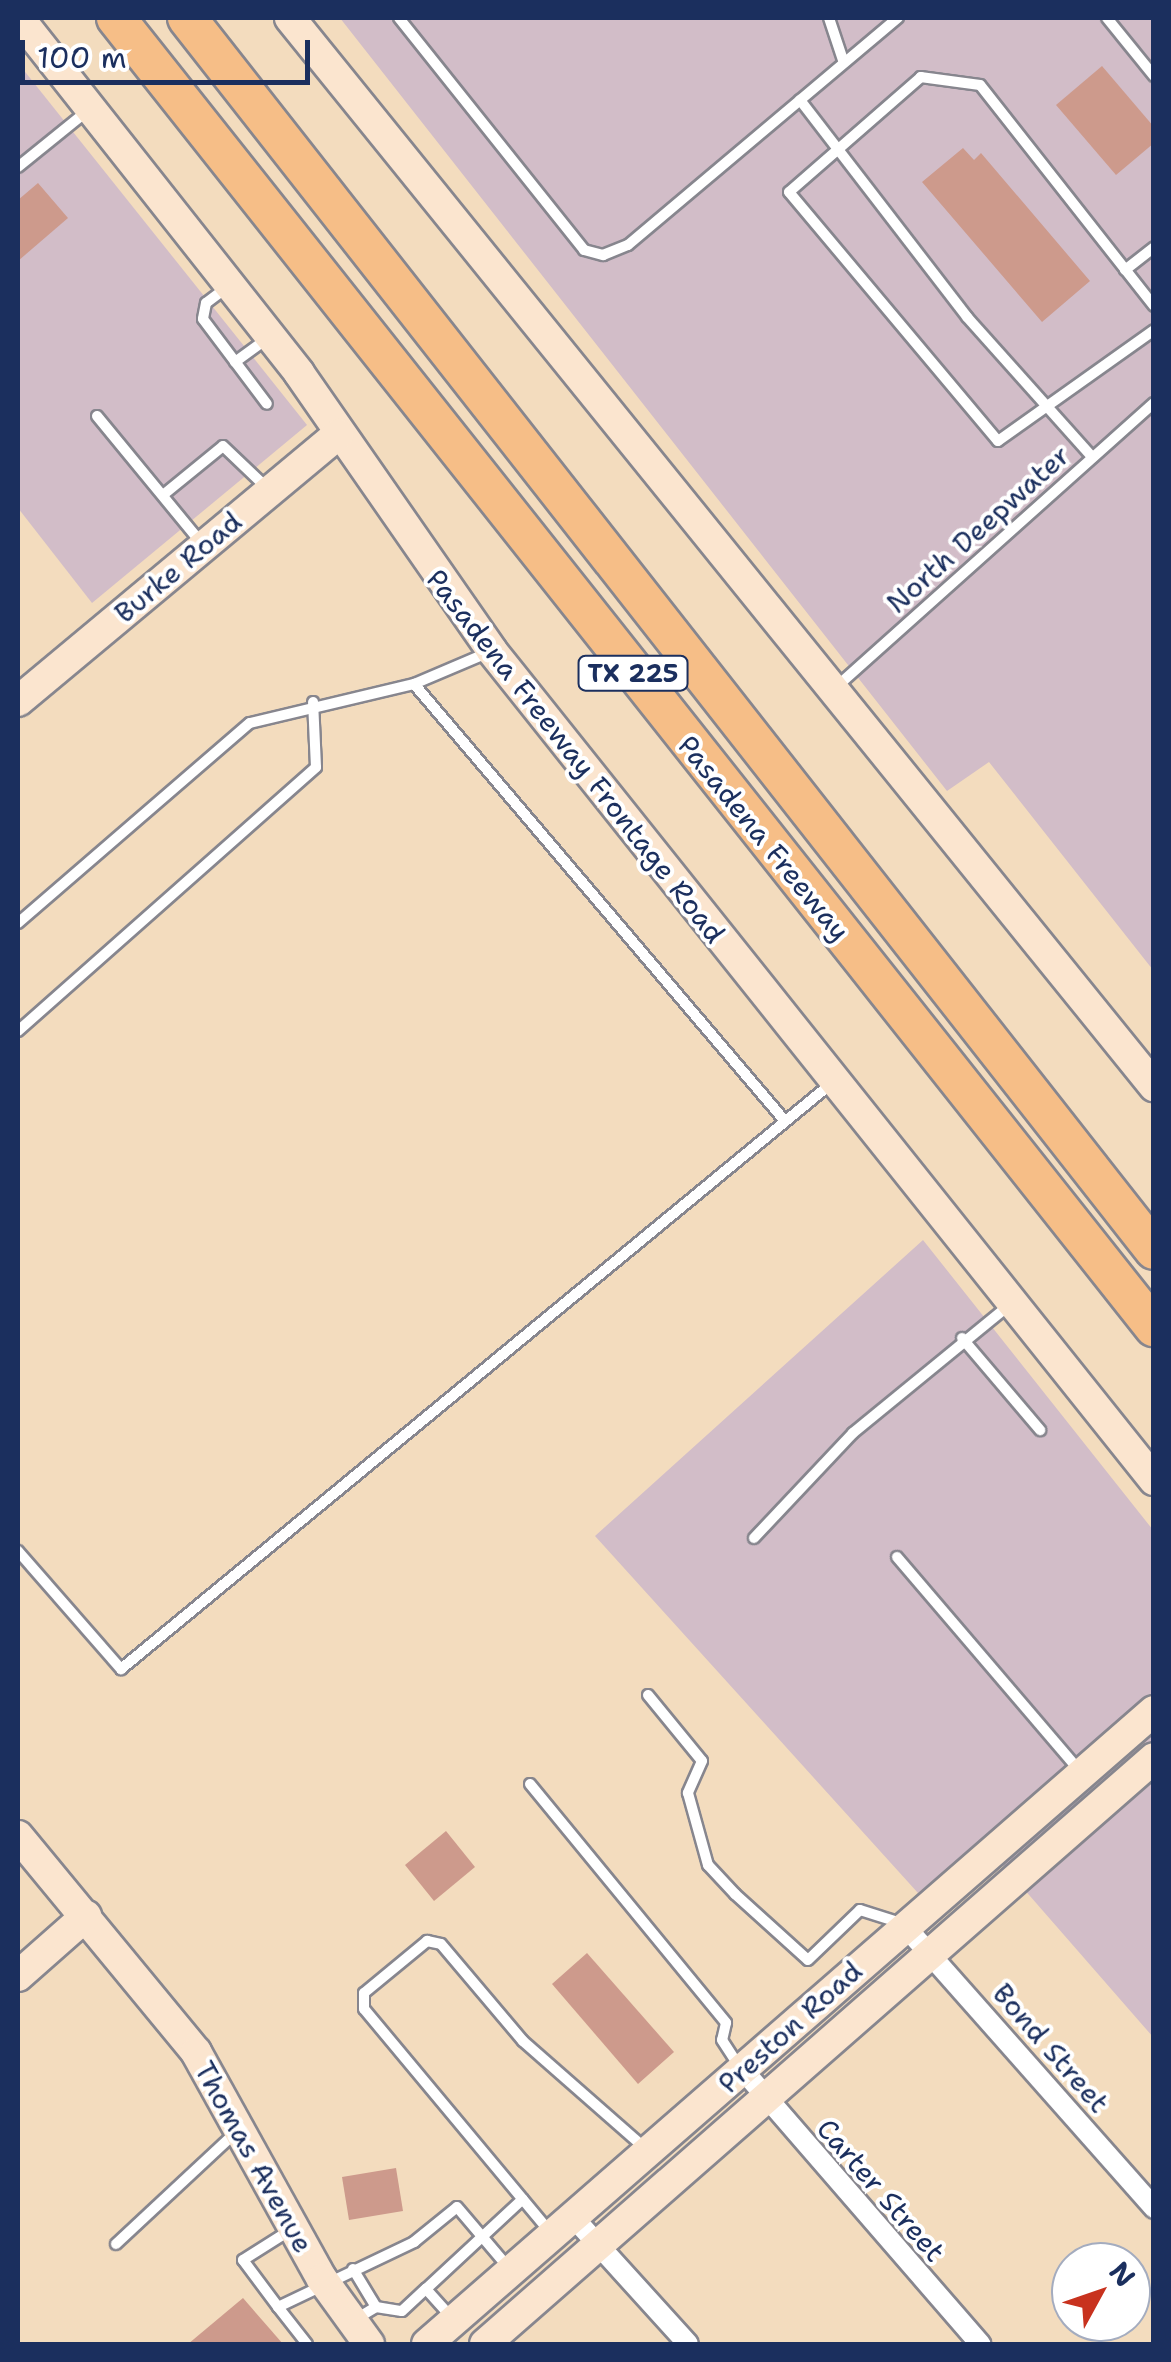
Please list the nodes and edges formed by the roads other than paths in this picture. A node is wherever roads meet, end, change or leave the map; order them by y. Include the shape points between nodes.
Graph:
1 (116, 18) edge
2 (187, 18) edge
3 (290, 18) edge
4 (400, 18) edge
5 (828, 18) edge
6 (898, 18) edge
7 (1107, 18) edge
8 (23, 34) edge
9 (844, 64) junction
10 (1154, 76) edge
11 (800, 100) junction
12 (91, 108) junction
13 (838, 149) junction
14 (18, 167) edge
15 (1154, 247) edge
16 (1125, 270) junction
17 (231, 285) junction
18 (1154, 306) edge
19 (1154, 330) edge
20 (271, 336) junction
21 (235, 362) junction
22 (1154, 402) edge
23 (267, 404) dead end
24 (1050, 408) junction
25 (98, 416) dead end
26 (338, 434) junction
27 (1092, 457) junction
28 (270, 491) junction
29 (162, 495) junction
30 (204, 546) junction
31 (492, 650) junction
32 (414, 684) junction
33 (834, 690) junction
34 (18, 701) edge
35 (313, 702) junction
36 (18, 923) edge
37 (18, 1030) edge
38 (833, 1082) junction
39 (1154, 1086) edge
40 (785, 1121) junction
41 (1154, 1250) edge
42 (1009, 1306) junction
43 (1154, 1327) edge
44 (962, 1338) junction
45 (1040, 1430) dead end
46 (1154, 1480) edge
47 (754, 1538) dead end
48 (18, 1551) edge
49 (897, 1557) dead end
50 (648, 1695) dead end
51 (1154, 1711) edge
52 (1154, 1758) edge
53 (1083, 1775) junction
54 (530, 1784) dead end
55 (1102, 1801) junction
56 (18, 1836) edge
57 (86, 1916) junction
58 (904, 1925) junction
59 (934, 1955) junction
60 (18, 1976) edge
61 (742, 2070) junction
62 (765, 2099) junction
63 (242, 2128) junction
64 (650, 2152) junction
65 (523, 2199) junction
66 (1154, 2208) edge
67 (564, 2227) junction
68 (293, 2228) junction
69 (482, 2237) junction
70 (116, 2244) dead end
71 (600, 2244) junction
72 (353, 2269) junction
73 (512, 2272) junction
74 (322, 2279) junction
75 (426, 2289) junction
76 (278, 2307) junction
77 (455, 2321) junction
78 (365, 2324) edge
79 (307, 2344) edge
80 (428, 2344) edge
81 (485, 2344) edge
82 (688, 2344) edge
83 (980, 2344) edge

1 - 43 highway, Pasadena Freeway / TX 225
2 - 41 highway, Pasadena Freeway / TX 225
3 - 33 main road
4 - 11 lane via 584,250 603,255 628,245
5 - 9 lane
6 - 9 lane
7 - 10 lane
8 - 12 main road, Pasadena Freeway Frontage Road
9 - 11 lane
11 - 13 lane
12 - 14 lane
12 - 17 main road, Pasadena Freeway Frontage Road
13 - 16 lane via 921,77 980,85
13 - 24 lane
13 - 24 lane via 789,192 962,407 998,442
15 - 16 lane
16 - 18 lane
17 - 20 main road, Pasadena Freeway Frontage Road
17 - 21 lane via 206,303 204,319
19 - 24 lane
20 - 21 lane
20 - 26 main road, Pasadena Freeway Frontage Road
21 - 23 lane
22 - 27 lane, North Deepwater
24 - 27 lane
25 - 29 lane
26 - 28 main road, Burke Road
26 - 31 main road, Pasadena Freeway Frontage Road
27 - 33 lane, North Deepwater
28 - 29 lane via 223,446
28 - 30 main road, Burke Road
29 - 30 lane
30 - 34 main road, Burke Road
31 - 32 lane
31 - 38 main road, Pasadena Freeway Frontage Road
32 - 35 lane
32 - 40 lane
33 - 39 main road
35 - 36 lane via 250,723
35 - 37 lane via 316,767
38 - 40 lane
38 - 42 main road, Pasadena Freeway Frontage Road
40 - 48 lane via 121,1668
42 - 44 lane
42 - 46 main road, Pasadena Freeway Frontage Road
44 - 45 lane
44 - 47 lane via 853,1433
49 - 53 lane
50 - 58 lane via 702,1761 688,1793 708,1865 808,1960 860,1910
51 - 53 main road, Preston Road
52 - 55 main road, Preston Road
53 - 55 main road
53 - 58 main road, Preston Road
54 - 61 lane via 726,2023 722,2040
55 - 59 main road, Preston Road
56 - 57 main road, Thomas Avenue
57 - 60 main road
57 - 63 main road, Thomas Avenue via 179,2028
58 - 59 street, Bond Street
58 - 61 main road, Preston Road
59 - 62 main road, Preston Road
59 - 66 street, Bond Street
61 - 62 street, Carter Street
61 - 64 main road, Preston Road
62 - 71 main road, Preston Road
62 - 83 street, Carter Street
63 - 68 main road, Thomas Avenue
63 - 70 lane
64 - 65 lane via 573,2090 441,1944 428,1941 364,1992 364,2009
64 - 67 main road, Preston Road
65 - 67 lane
65 - 69 lane
67 - 71 street
67 - 73 main road, Preston Road
68 - 74 main road, Thomas Avenue
68 - 76 lane via 243,2260
69 - 72 lane via 457,2207 414,2242
69 - 73 lane
69 - 75 lane
71 - 81 main road, Preston Road
71 - 82 street
72 - 74 lane
72 - 78 lane
73 - 77 main road, Preston Road
74 - 76 lane
74 - 78 main road, Thomas Avenue
75 - 77 lane
75 - 78 lane via 402,2311
76 - 79 lane
77 - 80 main road, Preston Road

